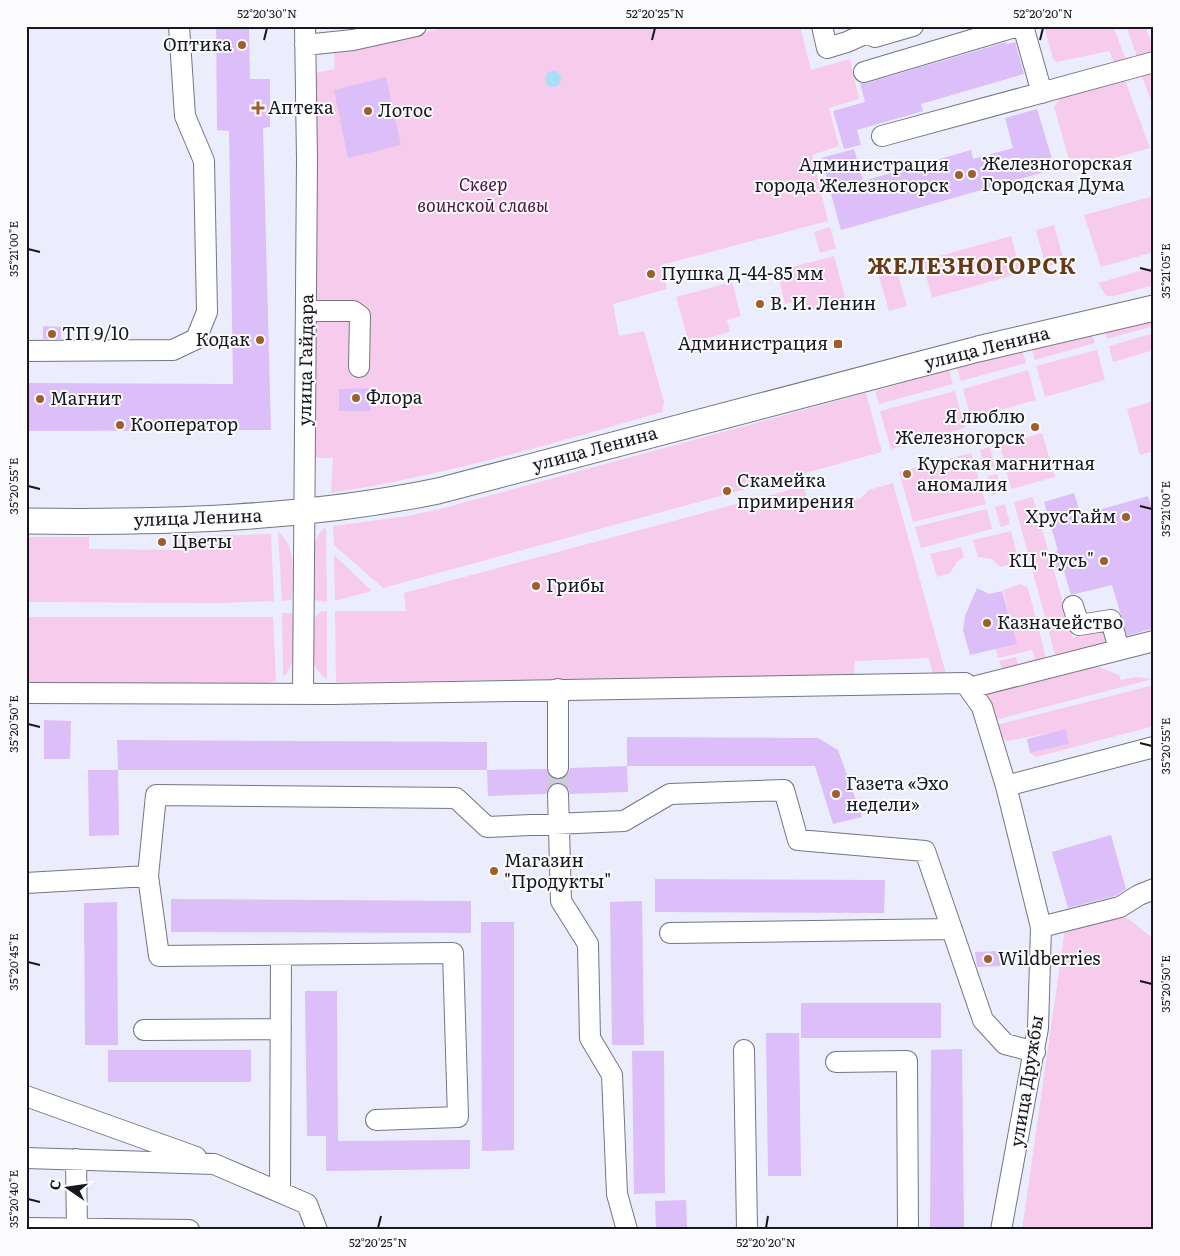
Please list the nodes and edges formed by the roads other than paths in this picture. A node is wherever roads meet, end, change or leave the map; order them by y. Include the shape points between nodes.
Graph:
1 (179, 26) edge
2 (416, 26) edge
3 (822, 26) edge
4 (913, 26) edge
5 (1018, 26) edge
6 (1023, 26) edge
7 (867, 30) edge
8 (305, 36) edge
9 (1154, 62) edge
10 (864, 72) dead end
11 (1042, 93) junction
12 (882, 136) dead end
13 (1154, 308) edge
14 (306, 311) junction
15 (26, 350) edge
16 (360, 367) dead end
17 (303, 513) junction
18 (26, 521) edge
19 (1073, 606) dead end
20 (1154, 641) edge
21 (1119, 650) junction
22 (969, 688) junction
23 (558, 690) junction
24 (26, 693) edge
25 (303, 694) junction
26 (1154, 748) edge
27 (558, 768) tunnel mouth
28 (1006, 786) junction
29 (558, 794) tunnel mouth
30 (558, 824) junction
31 (148, 876) junction
32 (26, 883) edge
33 (1154, 889) edge
34 (1041, 927) junction
35 (952, 929) junction
36 (670, 933) dead end
37 (281, 955) junction
38 (281, 1029) junction
39 (144, 1030) dead end
40 (744, 1050) dead end
41 (1034, 1052) junction
42 (836, 1062) dead end
43 (26, 1096) edge
44 (376, 1120) dead end
45 (26, 1158) edge
46 (76, 1159) junction
47 (214, 1164) junction
48 (280, 1192) junction
49 (26, 1228) edge
50 (77, 1228) junction
51 (188, 1230) edge
52 (317, 1230) edge
53 (627, 1230) edge
54 (747, 1230) edge
55 (908, 1230) edge
56 (1001, 1230) edge

1 - 15 street via 185,116 204,161 207,312 196,339 173,350
2 - 8 street via 353,40
3 - 7 street via 826,48 847,42
4 - 7 street via 875,37
5 - 10 street
6 - 11 street
8 - 14 street, улица Гайдара
9 - 11 street
11 - 12 street
13 - 17 main road, улица Ленина via 960,353 438,491
14 - 16 street via 352,311 360,316
14 - 17 street, улица Гайдара
17 - 18 main road, улица Ленина via 215,519
17 - 25 street, улица Гайдара
19 - 21 street via 1079,625 1111,620
20 - 21 street
21 - 22 street
22 - 23 street via 960,683
22 - 28 street, улица Дружбы via 982,707
23 - 25 street
23 - 27 street
24 - 25 street
26 - 28 street
28 - 34 street, улица Дружбы
29 - 30 street
30 - 31 street via 487,827 456,798 156,795
30 - 35 street via 624,821 670,794 784,790 798,840 925,851
30 - 53 street via 561,901 588,944 590,1038 612,1076 617,1194
31 - 32 street
31 - 37 street via 159,956
33 - 34 street via 1120,908
34 - 41 street, улица Дружбы via 1038,1028
35 - 36 street
35 - 41 street via 983,1020 1005,1044
37 - 38 street
37 - 44 street via 453,953 458,1117
38 - 39 street
38 - 48 street
40 - 54 street
41 - 56 street, улица Дружбы
42 - 55 street via 907,1061
43 - 47 street
45 - 46 street
46 - 47 street
46 - 50 street
47 - 48 street
48 - 52 street via 307,1204
49 - 50 street
50 - 51 street

